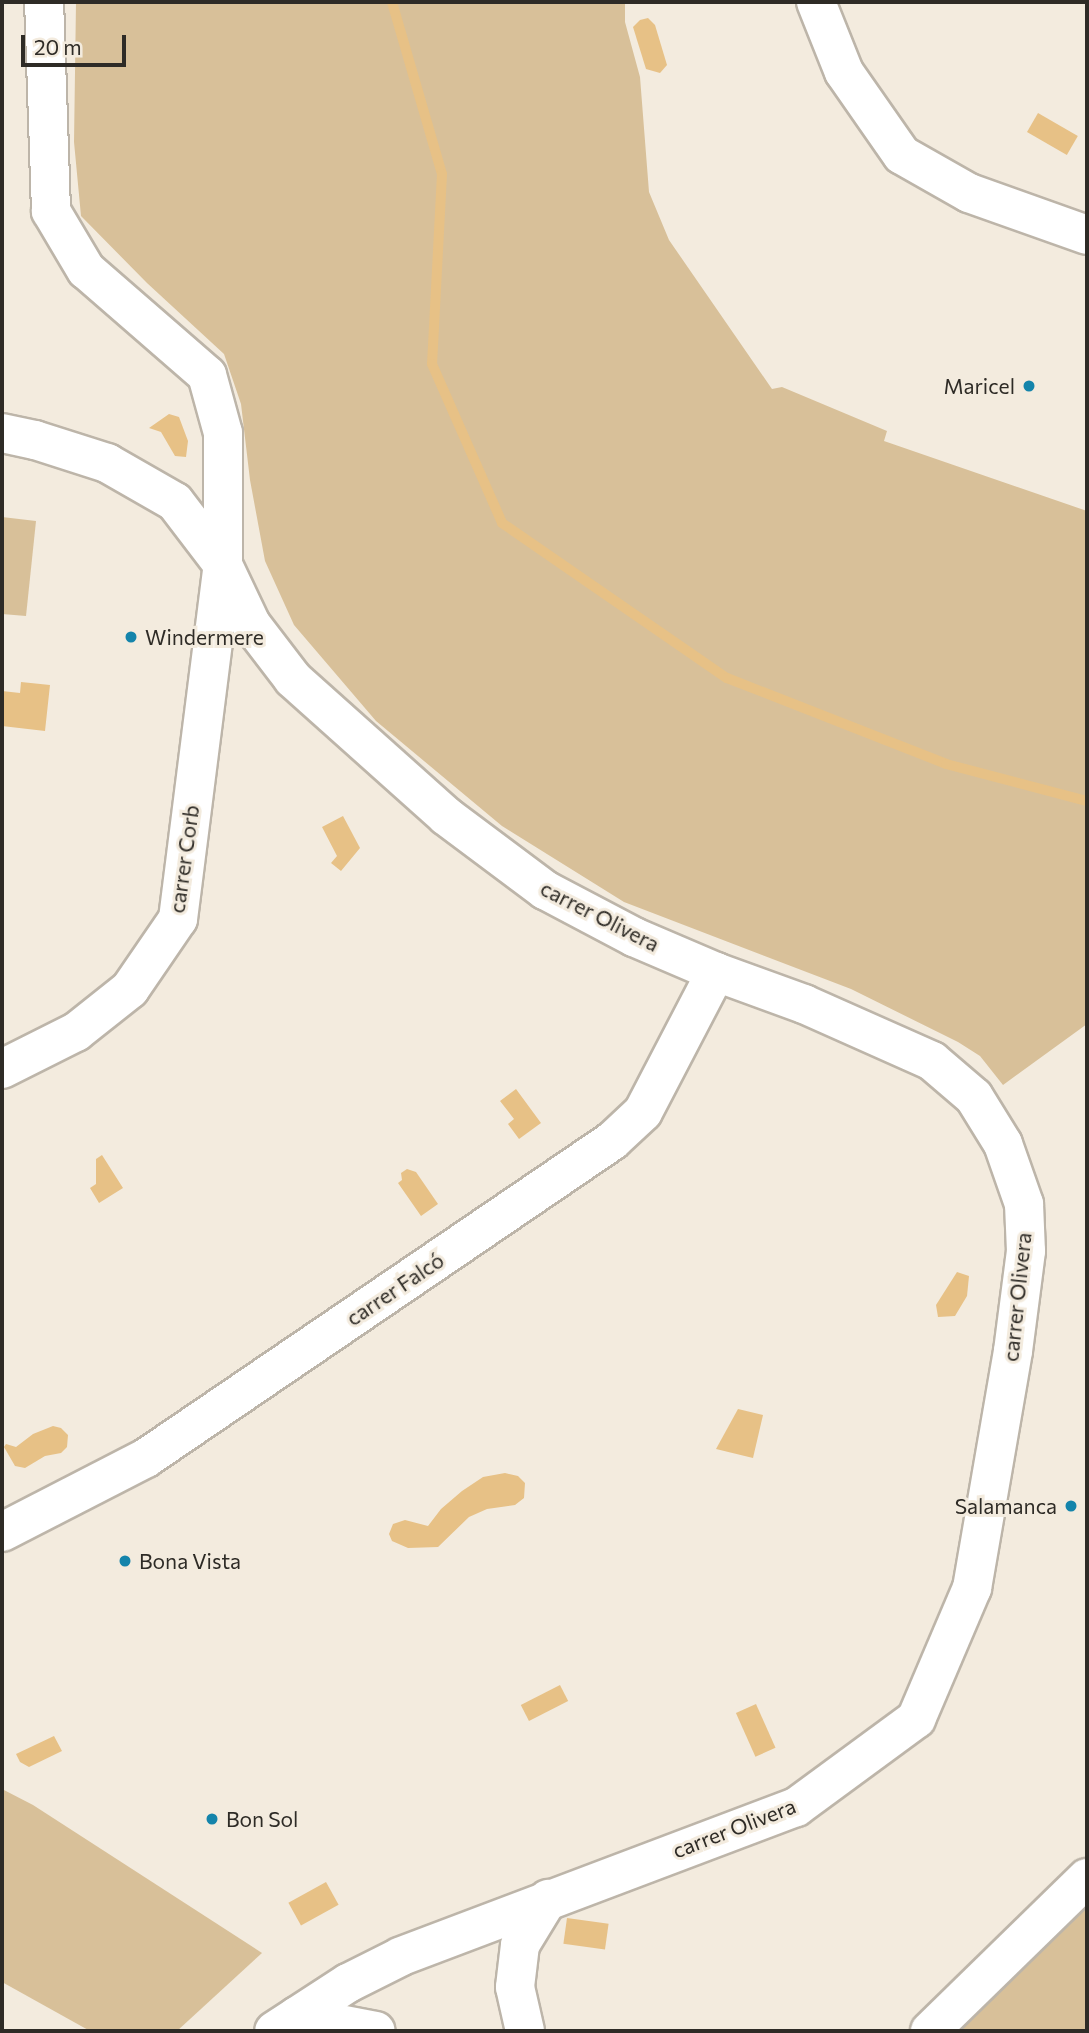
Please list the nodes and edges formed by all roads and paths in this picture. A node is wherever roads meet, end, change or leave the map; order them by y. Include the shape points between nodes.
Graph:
1 (44, 2) edge
2 (816, 2) edge
3 (1087, 235) edge
4 (2, 433) edge
5 (223, 565) junction
6 (716, 972) junction
7 (2, 1069) edge
8 (2, 1532) edge
9 (1087, 1878) edge
10 (548, 1899) junction
11 (286, 2024) edge
12 (376, 2031) edge
13 (525, 2031) edge
14 (930, 2031) edge

1 - 5 street, carrer Corb via 51,211 86,270 207,375 223,433
2 - 3 street via 844,72 902,155 969,193
4 - 5 street via 107,463 175,502
5 - 6 street, carrer Olivera via 251,624 293,679 446,816 545,890 625,933
5 - 7 street, carrer Corb via 178,919 130,989 76,1032
6 - 8 street, carrer Falcó via 643,1112 629,1128 146,1458
6 - 10 street, carrer Olivera via 816,1009 932,1062 974,1097 1003,1144 1024,1204 1026,1251 972,1588 916,1719 818,1791 796,1807
9 - 14 street
10 - 11 street, carrer Olivera via 400,1957 348,1983
10 - 13 street via 520,1945 515,1987
11 - 12 street

